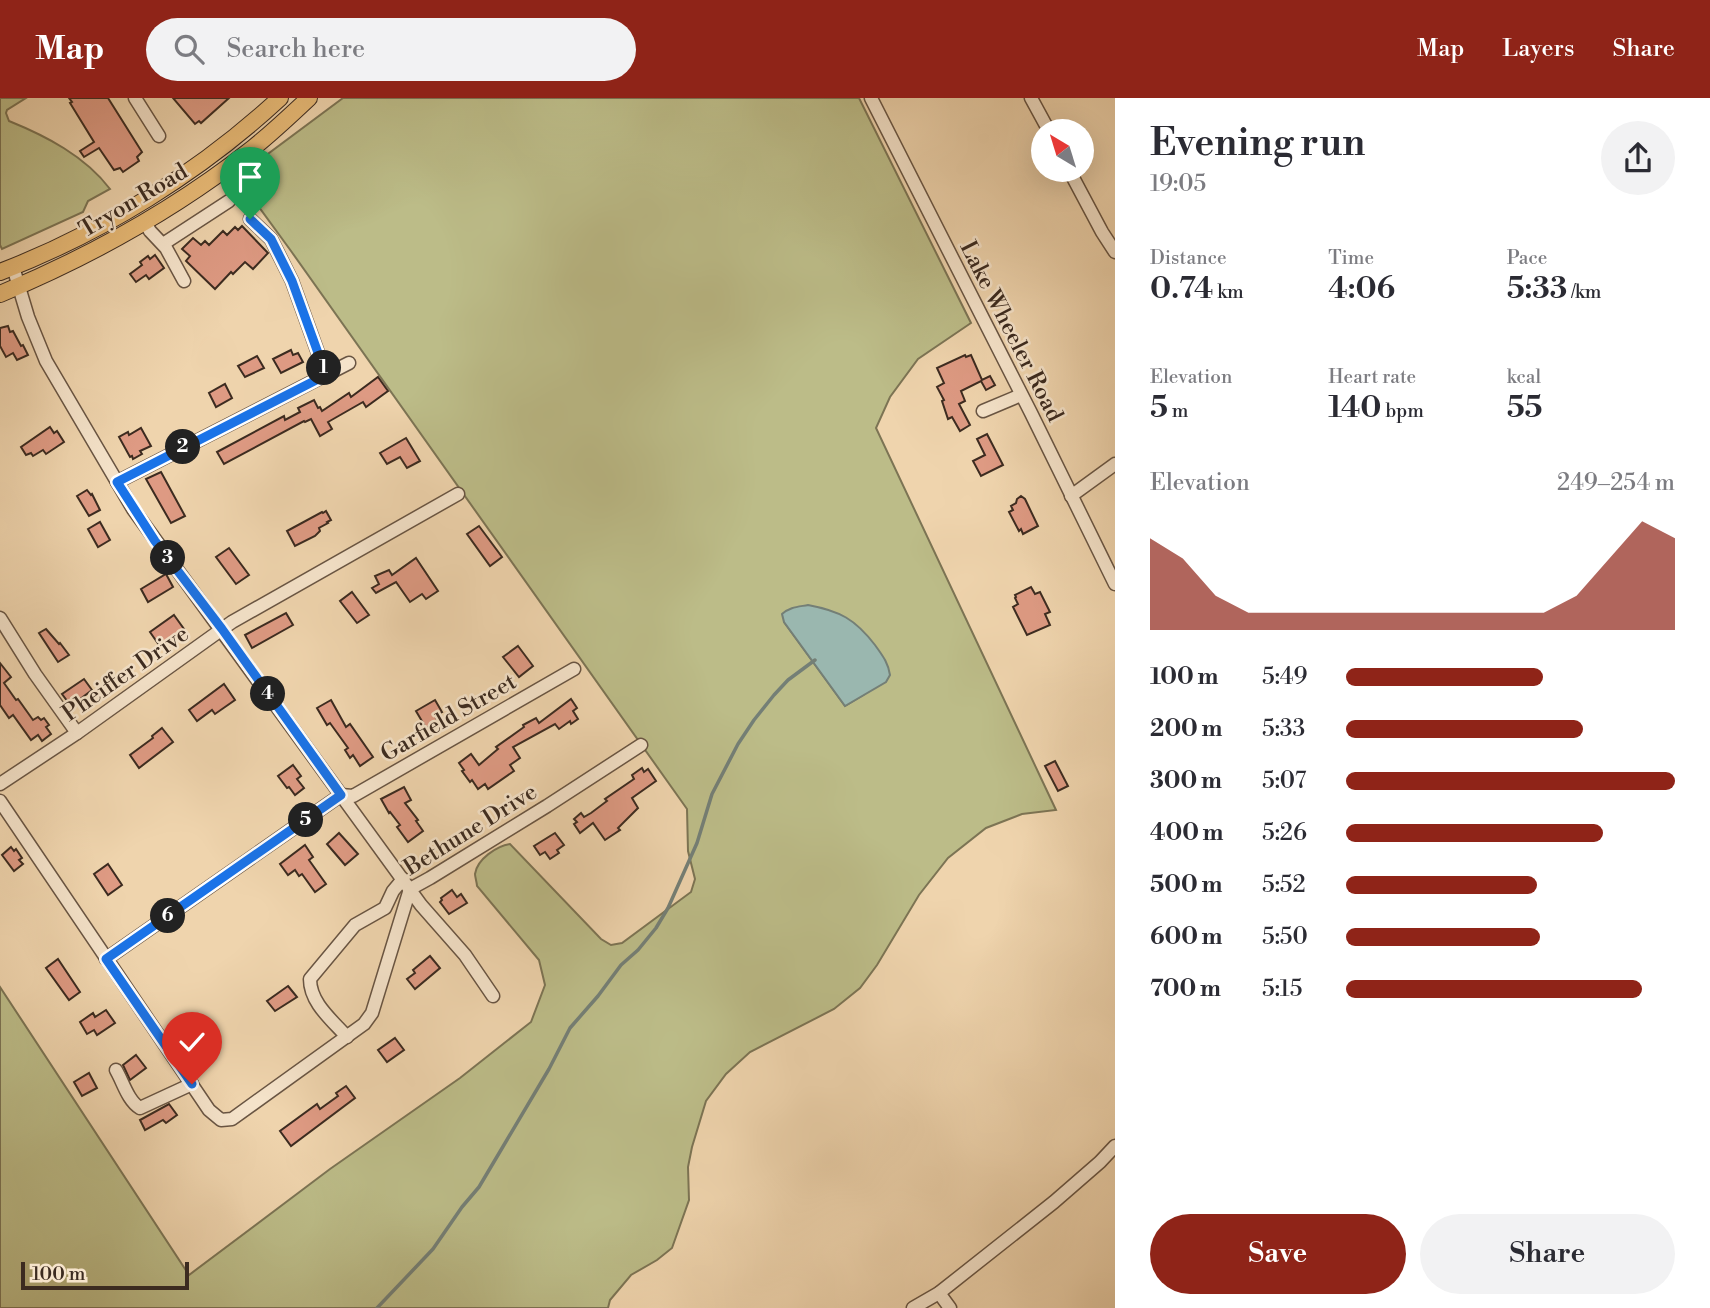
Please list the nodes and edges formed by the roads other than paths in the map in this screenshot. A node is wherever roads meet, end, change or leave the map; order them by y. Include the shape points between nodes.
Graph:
1 (135, 98) edge
2 (280, 98) edge
3 (303, 98) edge
4 (309, 98) edge
5 (870, 98) edge
6 (1031, 98) edge
7 (290, 116) junction
8 (1042, 119) edge
9 (159, 136) dead end
10 (1075, 182) edge
11 (229, 201) dead end
12 (250, 219) dead end
13 (145, 223) junction
14 (163, 243) junction
15 (1115, 252) edge
16 (7, 270) edge
17 (184, 281) dead end
18 (19, 286) junction
19 (0, 294) edge
20 (349, 363) dead end
21 (326, 375) junction
22 (1021, 394) junction
23 (982, 411) dead end
24 (1115, 464) edge
25 (117, 482) junction
26 (458, 494) dead end
27 (1071, 496) junction
28 (1115, 584) edge
29 (0, 618) edge
30 (222, 629) junction
31 (574, 669) dead end
32 (77, 733) junction
33 (641, 745) dead end
34 (0, 784) edge
35 (341, 795) junction
36 (0, 801) edge
37 (406, 884) junction
38 (106, 959) junction
39 (493, 996) dead end
40 (347, 1037) junction
41 (116, 1070) dead end
42 (192, 1084) junction
43 (1115, 1146) edge
44 (939, 1293) junction
45 (913, 1308) edge
46 (950, 1308) edge

1 - 9 street
2 - 16 main road, Tryon Road via 215,152 141,202
3 - 7 main road
4 - 7 main road, Tryon Road
5 - 22 street, Lake Wheeler Road
6 - 8 street
7 - 13 main road, Tryon Road via 255,147
10 - 15 street
11 - 14 street
12 - 21 street via 271,239 292,281
13 - 14 street
13 - 18 main road, Tryon Road
14 - 17 street
16 - 18 street
18 - 19 main road, Tryon Road
18 - 25 street via 46,361
20 - 21 street
21 - 25 street
22 - 23 street
22 - 27 street, Lake Wheeler Road
24 - 27 street
25 - 30 street
26 - 30 street, Pheiffer Drive
27 - 28 street, Lake Wheeler Road
29 - 32 street
30 - 32 street, Pheiffer Drive
30 - 35 street
31 - 35 street, Garfield Street via 353,796
32 - 34 street, Pheiffer Drive
33 - 37 street, Bethune Drive via 547,806
35 - 37 street
35 - 38 street, Garfield Street
36 - 38 street
37 - 39 street
37 - 40 street, Bethune Drive via 372,1013
37 - 40 street via 393,891 385,908 355,925 310,979 314,999
38 - 42 street
40 - 42 street, Bethune Drive via 232,1119 221,1120 209,1110
41 - 42 street via 131,1101 141,1108
43 - 44 street via 1054,1202
44 - 45 street
44 - 46 street

